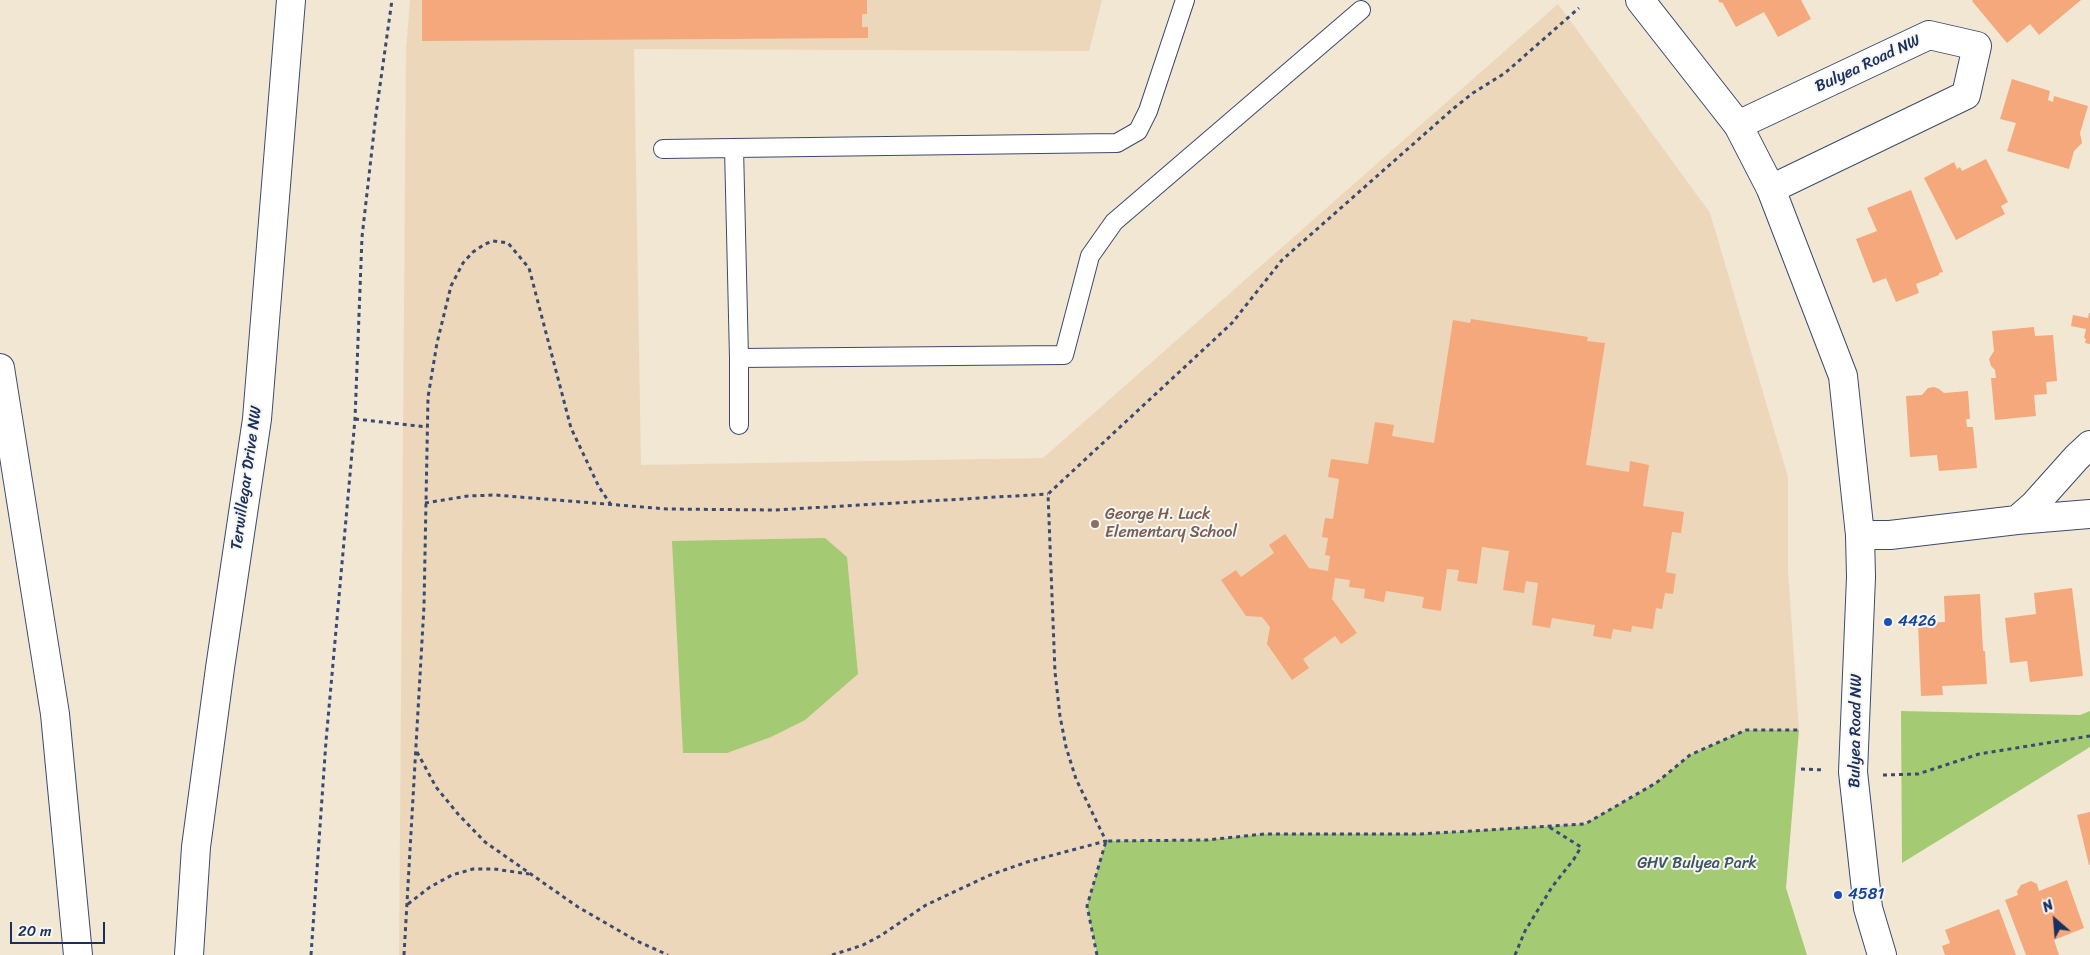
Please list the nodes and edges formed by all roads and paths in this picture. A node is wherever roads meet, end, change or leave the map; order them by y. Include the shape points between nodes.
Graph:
1 (291, 0) edge
2 (392, 0) edge
3 (1185, 0) edge
4 (1640, 0) edge
5 (1579, 8) dead end
6 (1361, 10) dead end
7 (1738, 125) junction
8 (734, 148) junction
9 (663, 150) dead end
10 (1771, 189) junction
11 (739, 358) junction
12 (0, 368) edge
13 (355, 419) junction
14 (739, 425) dead end
15 (427, 427) junction
16 (2090, 445) edge
17 (1048, 494) junction
18 (425, 503) junction
19 (611, 505) junction
20 (2090, 514) edge
21 (2017, 520) junction
22 (1860, 535) junction
23 (1799, 730) dead end
24 (2090, 736) edge
25 (417, 751) junction
26 (1801, 769) dead end
27 (1853, 772) junction
28 (1548, 826) junction
29 (1106, 841) junction
30 (530, 874) junction
31 (407, 905) junction
32 (78, 955) edge
33 (189, 955) edge
34 (311, 955) edge
35 (404, 955) edge
36 (668, 955) edge
37 (832, 955) edge
38 (1097, 955) edge
39 (1515, 955) edge
40 (1882, 955) edge

1 - 33 street, Terwillegar Drive NW via 257,419 196,847
2 - 13 path via 362,237
3 - 8 lane via 1148,111 1138,131 1118,143
4 - 7 street, Bulyea Road NW
5 - 17 path via 1505,73 1454,108 1282,260 1232,322
6 - 11 lane via 1114,222 1090,256 1064,355
7 - 10 street, Bulyea Road NW
7 - 10 street, Bulyea Road NW via 1929,35 1978,46 1966,94
8 - 9 lane
8 - 11 lane
10 - 22 street, Bulyea Road NW via 1843,376
11 - 14 lane
12 - 32 street via 55,714
13 - 15 path
13 - 34 path via 326,741
15 - 18 path
15 - 19 path via 428,397 437,343 452,286 463,263 473,252 493,241 508,243 529,268 571,428
16 - 21 street
17 - 19 path via 775,510
17 - 29 path via 1055,672 1060,716 1076,778
18 - 19 path via 495,495
18 - 25 path
20 - 21 street
21 - 22 street via 1890,535
22 - 27 street, Bulyea Road NW
23 - 28 path via 1746,730 1690,755 1656,783 1585,824
24 - 27 path via 1979,754 1918,774
25 - 30 path via 436,787 458,814 485,842
25 - 31 path
26 - 27 path
27 - 40 street, Bulyea Road NW via 1868,908
28 - 29 path via 1379,836 1264,834 1207,840
28 - 39 path via 1581,846 1538,909
29 - 37 path via 990,875 926,905 863,945
29 - 38 path via 1087,906
30 - 31 path via 494,869 452,875
30 - 36 path via 578,907
31 - 35 path

